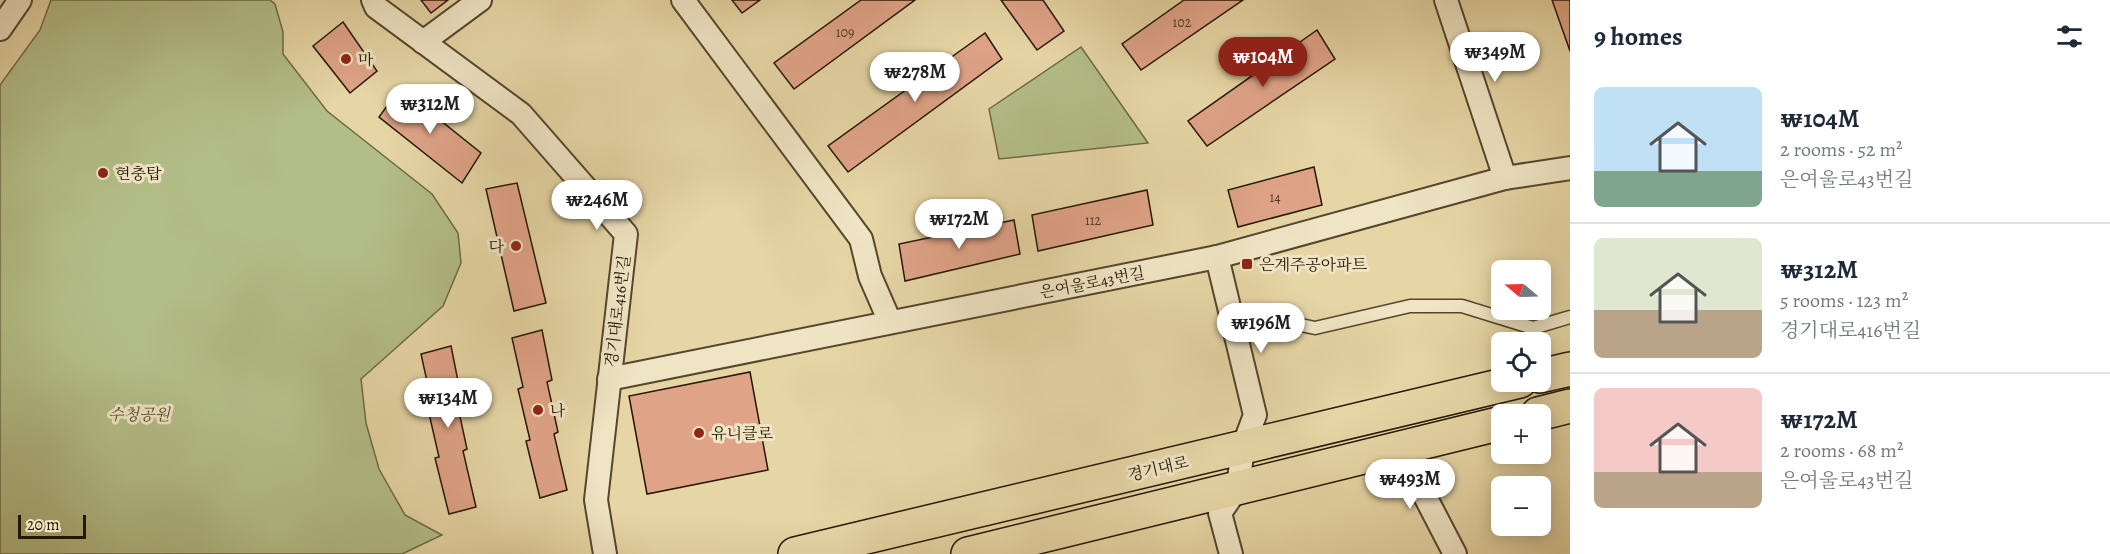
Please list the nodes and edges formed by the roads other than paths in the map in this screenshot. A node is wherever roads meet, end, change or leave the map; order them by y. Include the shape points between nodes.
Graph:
1 (20, 0) edge
2 (374, 0) edge
3 (480, 0) edge
4 (683, 0) edge
5 (1446, 0) edge
6 (0, 29) edge
7 (423, 42) junction
8 (1570, 168) edge
9 (1505, 178) junction
10 (1217, 257) junction
11 (1230, 310) junction
12 (1570, 317) edge
13 (890, 322) junction
14 (1570, 369) edge
15 (1551, 373) edge
16 (609, 380) junction
17 (1491, 388) edge
18 (1570, 406) edge
19 (1551, 411) edge
20 (1491, 426) edge
21 (1243, 447) junction
22 (1400, 448) junction
23 (1238, 487) junction
24 (604, 554) edge
25 (795, 554) edge
26 (968, 554) edge
27 (1231, 554) edge
28 (1455, 554) edge

1 - 6 street
2 - 7 street, 경기대로416번길 via 376,7
3 - 7 street
4 - 13 street via 861,238 870,276
5 - 9 street
7 - 16 street, 경기대로416번길 via 521,114 626,234
8 - 9 street, 은여울로43번길
9 - 10 street, 은여울로43번길
10 - 11 street
10 - 13 street, 은여울로43번길
11 - 12 lane via 1314,328 1410,306 1462,306 1533,328
11 - 21 street via 1255,415
13 - 16 street, 은여울로43번길
14 - 15 main road
16 - 24 street, 경기대로416번길 via 596,500
17 - 21 main road, 경기대로
18 - 19 main road
20 - 22 main road
21 - 23 street
21 - 25 main road, 경기대로
22 - 23 main road
22 - 28 street
23 - 26 main road via 1056,538
23 - 27 street via 1220,513

